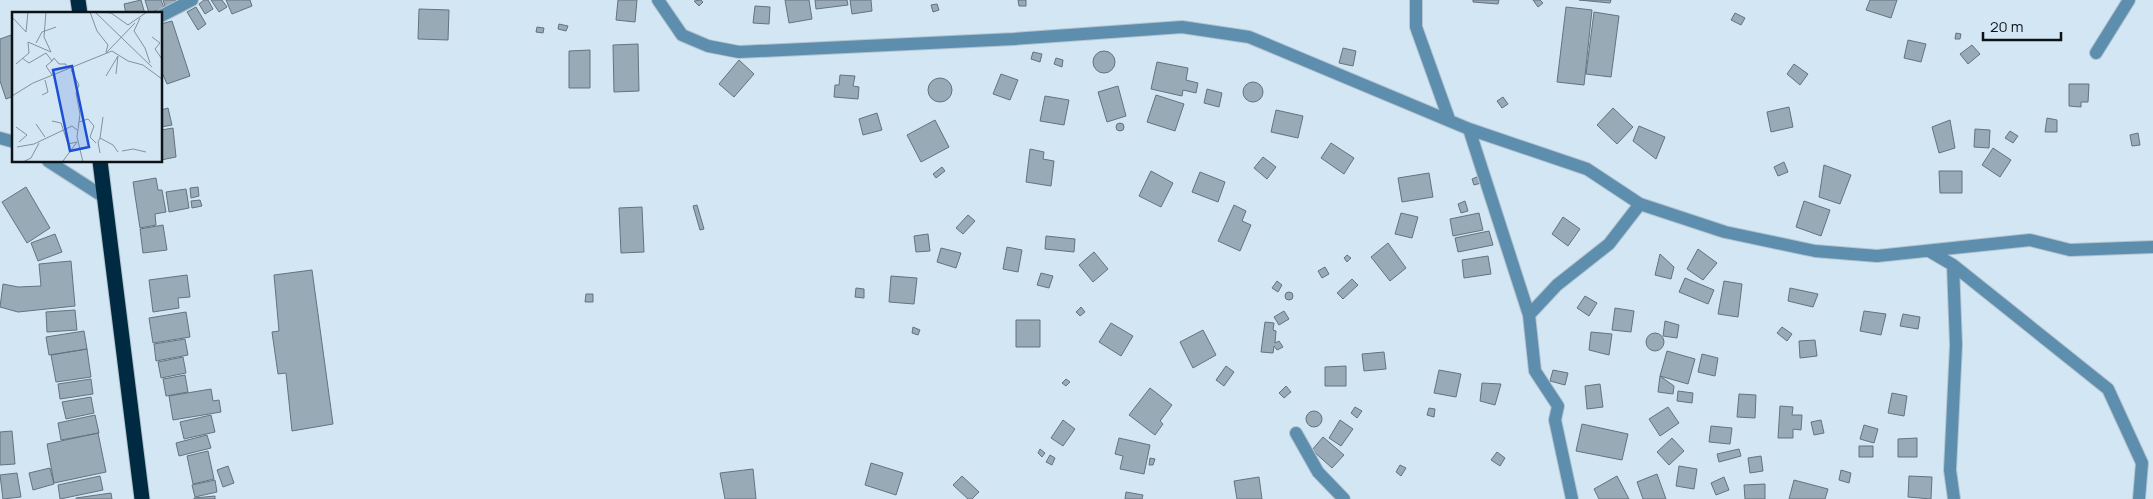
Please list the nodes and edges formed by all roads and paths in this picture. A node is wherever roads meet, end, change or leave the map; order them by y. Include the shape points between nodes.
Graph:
1 (192, 0) edge
2 (658, 0) edge
3 (1416, 0) edge
4 (2129, 0) edge
5 (162, 15) edge
6 (2096, 53) dead end
7 (1450, 119) junction
8 (1470, 128) junction
9 (50, 162) edge
10 (100, 162) edge
11 (104, 197) junction
12 (1640, 204) junction
13 (2153, 247) edge
14 (1929, 251) junction
15 (1953, 265) junction
16 (1530, 315) junction
17 (1296, 433) dead end
18 (142, 499) edge
19 (1344, 499) edge
20 (1572, 499) edge
21 (1954, 499) edge
22 (2139, 499) edge

1 - 5 street
2 - 7 street via 682,35 708,46 738,52 1191,28 1249,37
3 - 7 street via 1416,27
4 - 6 street
7 - 8 street
8 - 12 street via 1587,169
8 - 16 street
9 - 11 street
10 - 11 highway
11 - 18 highway
12 - 14 street via 1724,232 1815,251 1877,256
12 - 16 street via 1609,244 1557,285
13 - 14 street via 2070,250 2030,240
14 - 15 street
15 - 21 street via 1956,345 1950,470
15 - 22 street via 2108,389 2142,462
16 - 20 street via 1535,372 1558,406 1555,420
17 - 19 street via 1318,472

